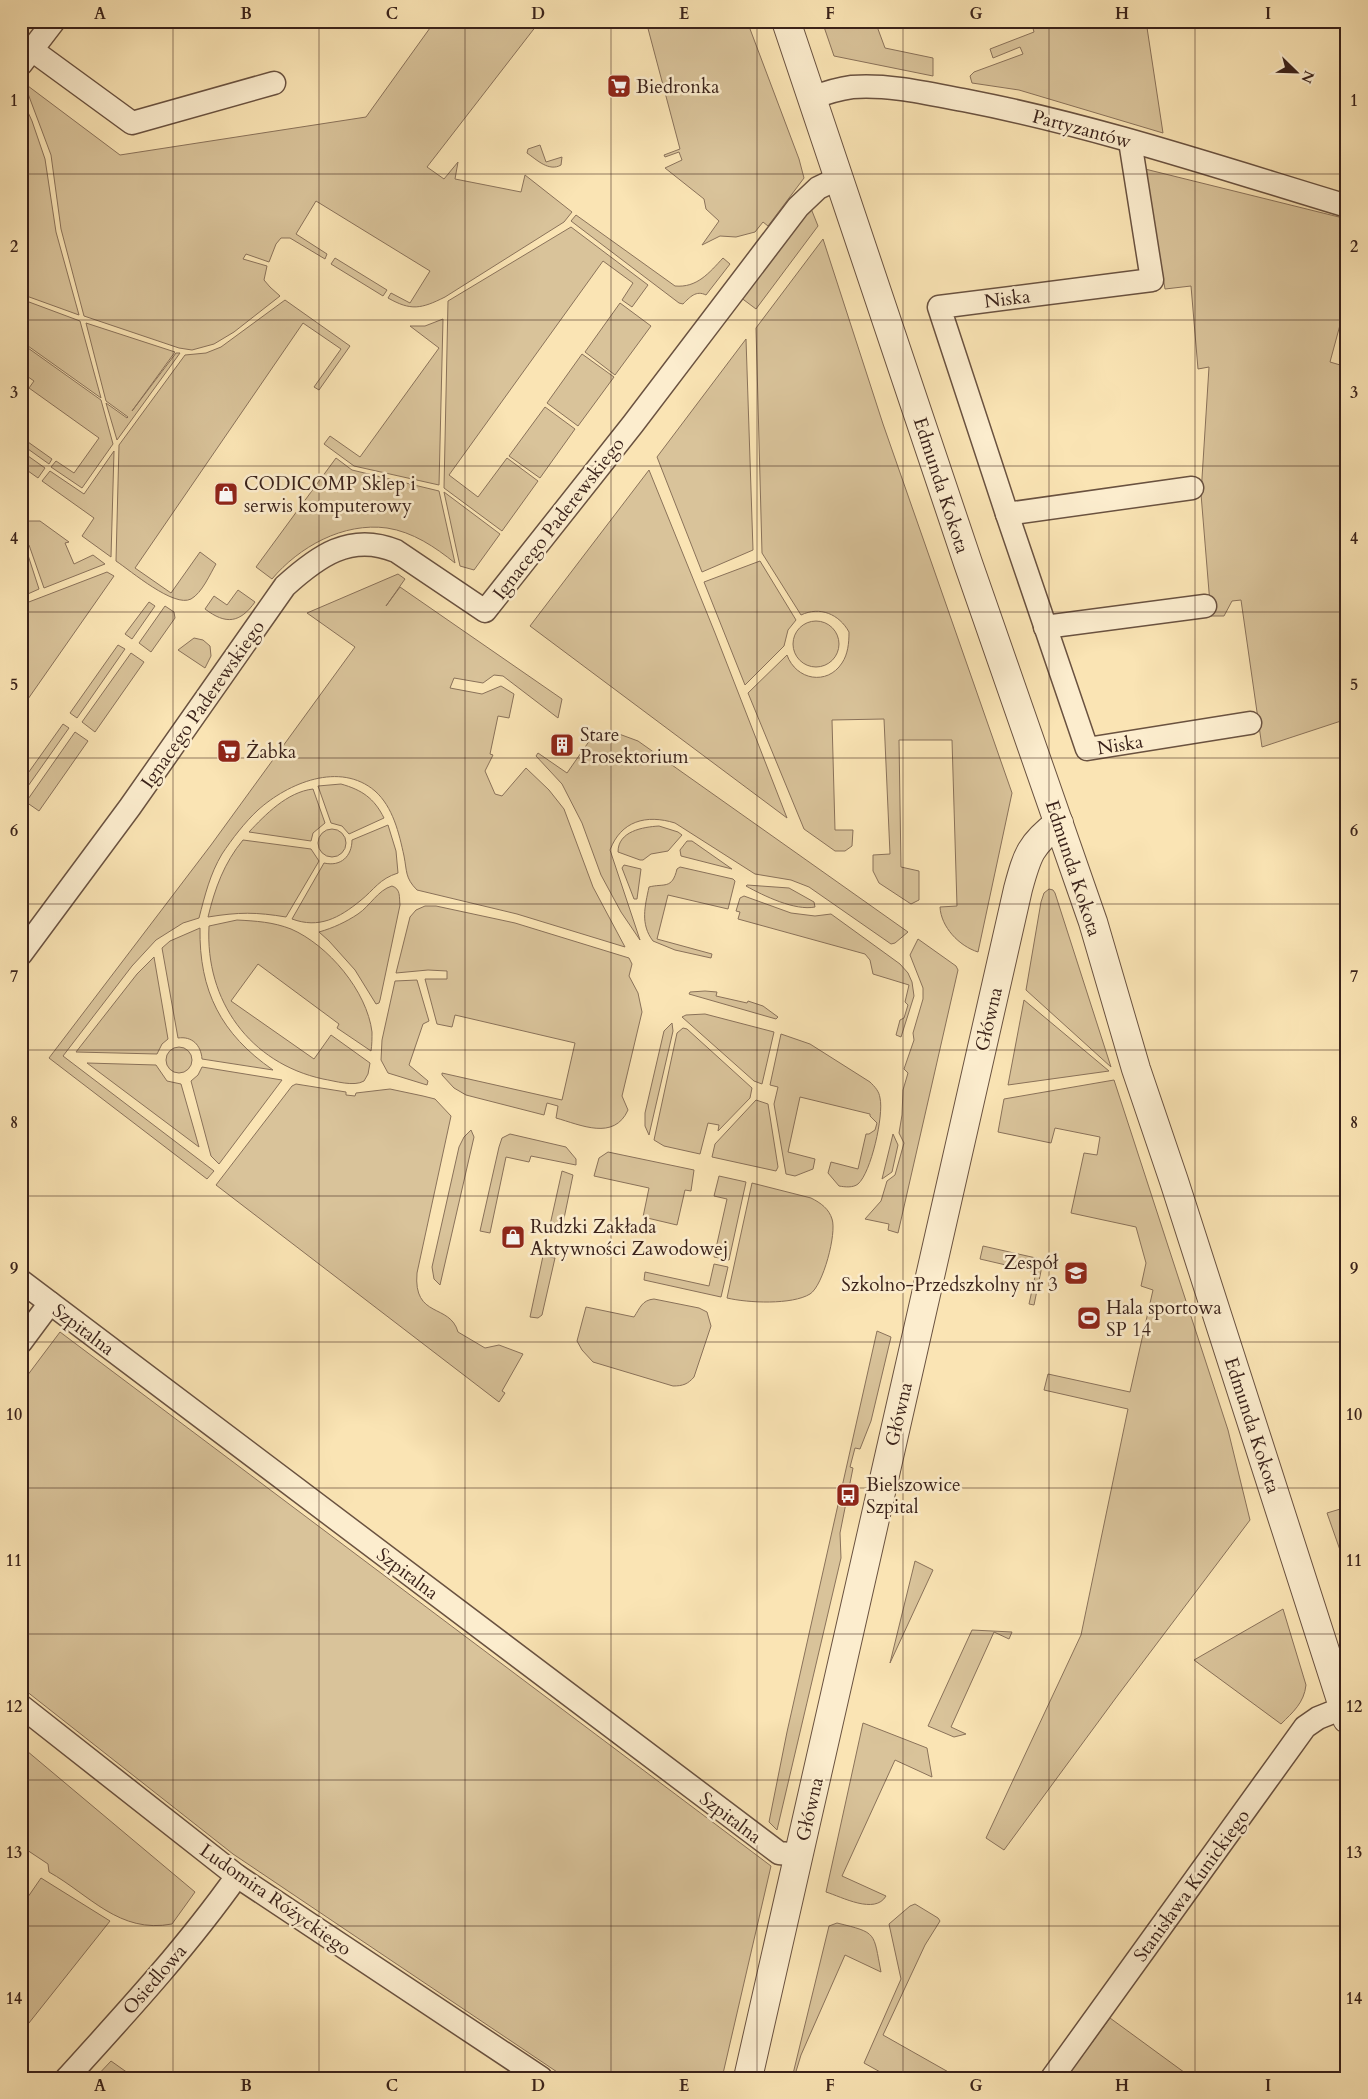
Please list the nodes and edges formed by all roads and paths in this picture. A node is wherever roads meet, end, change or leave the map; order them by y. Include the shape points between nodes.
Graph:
1 (54, 21) edge
2 (786, 21) edge
3 (27, 57) edge
4 (274, 82) dead end
5 (812, 98) junction
6 (1130, 141) junction
7 (838, 178) junction
8 (1347, 206) edge
9 (1192, 488) dead end
10 (1006, 514) junction
11 (1205, 606) dead end
12 (1045, 627) junction
13 (1250, 723) dead end
14 (1059, 823) junction
15 (21, 954) edge
16 (21, 1281) edge
17 (50, 1303) junction
18 (21, 1342) edge
19 (21, 1706) edge
20 (1345, 1713) edge
21 (799, 1855) junction
22 (237, 1876) junction
23 (67, 2078) edge
24 (541, 2078) edge
25 (748, 2078) edge
26 (1052, 2078) edge

1 - 3 street
2 - 5 street, Edmunda Kokota
3 - 4 street via 132,123
5 - 6 street, Partyzantów via 854,87 897,89 1014,110
5 - 7 street, Edmunda Kokota
6 - 8 street, Partyzantów
6 - 10 street, Niska via 1152,280 939,307
7 - 14 street, Edmunda Kokota
7 - 15 street, Ignacego Paderewskiego via 818,188 798,207 485,611 396,551 382,545 362,544 328,554 311,563 285,586 130,807
9 - 10 street
10 - 12 street, Niska
11 - 12 street
12 - 13 street, Niska via 1087,749
14 - 20 street, Edmunda Kokota
14 - 21 street, Główna via 1039,838 1030,850 1018,889
16 - 17 street, Szpitalna
17 - 18 street
17 - 21 street, Szpitalna via 779,1853
19 - 22 street, Ludomira Różyckiego
20 - 26 street, Stanisława Kunickiego via 1318,1718 1305,1727
21 - 25 street, Główna
22 - 23 street, Osiedlowa via 166,1966
22 - 24 street, Ludomira Różyckiego

